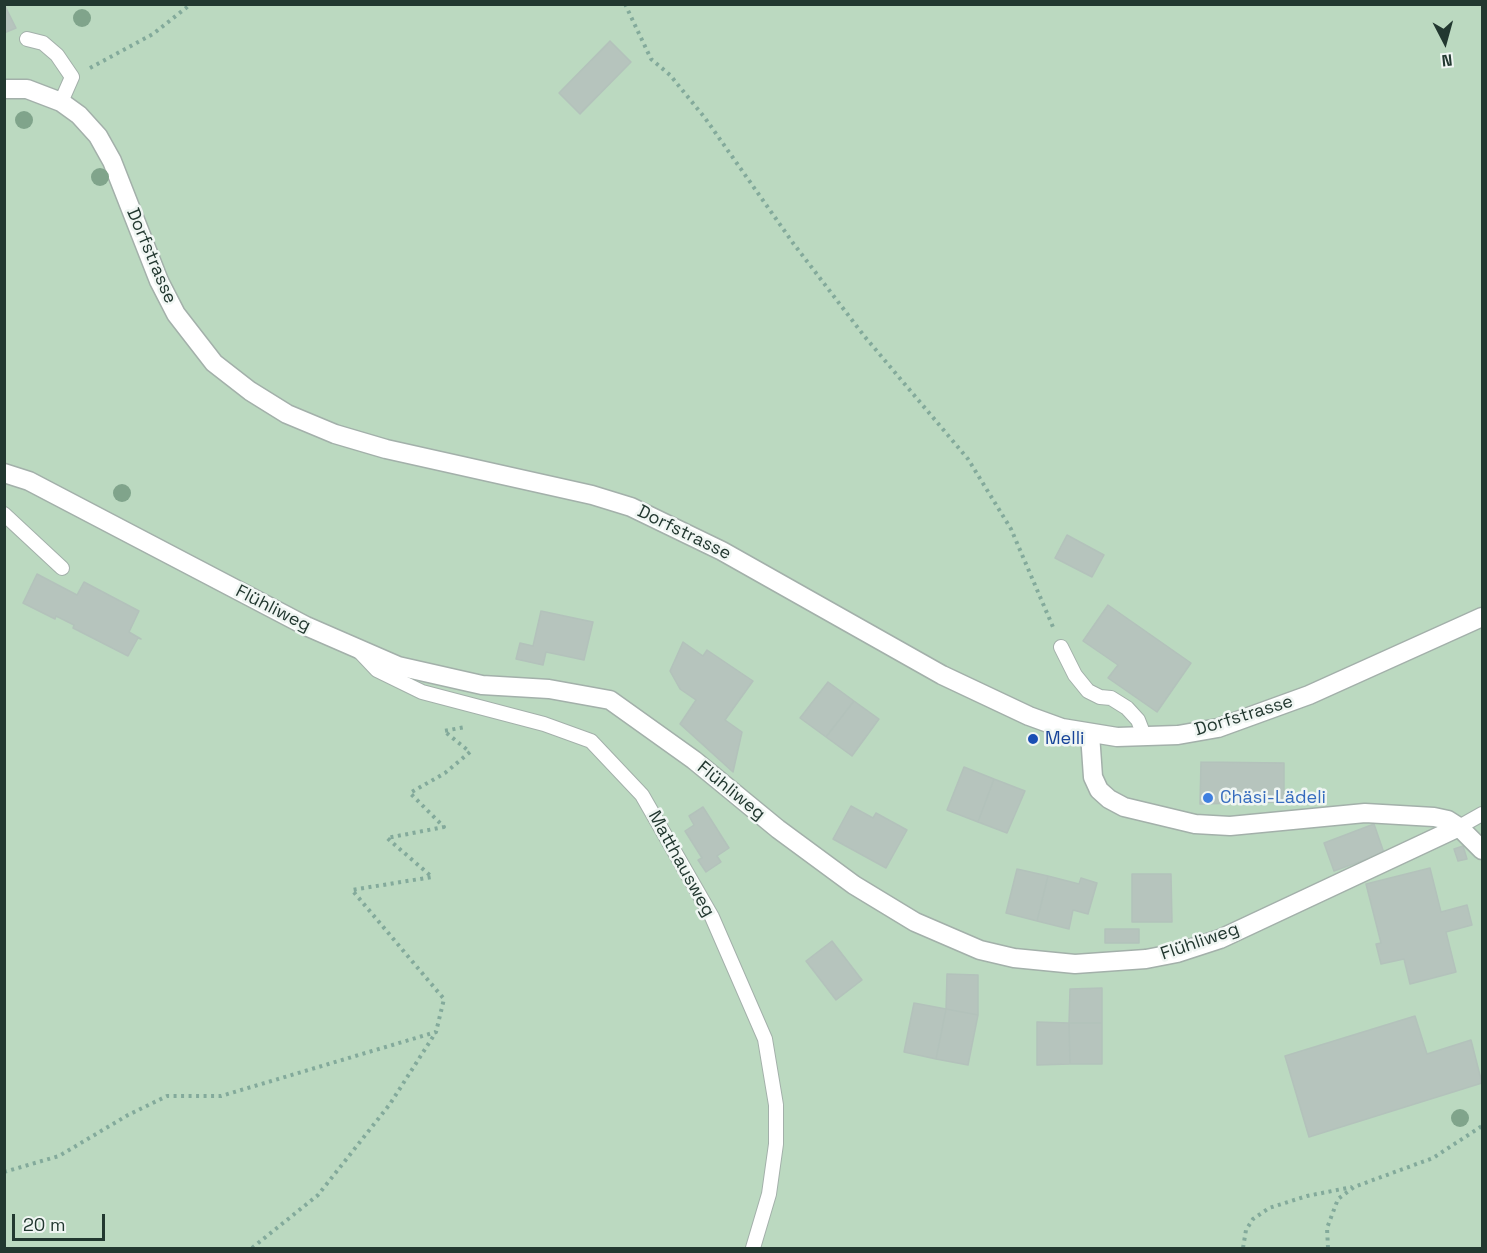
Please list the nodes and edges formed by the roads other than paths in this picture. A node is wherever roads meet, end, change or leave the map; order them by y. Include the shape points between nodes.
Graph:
1 (27, 39) dead end
2 (4, 89) edge
3 (61, 102) junction
4 (4, 473) edge
5 (4, 514) edge
6 (62, 567) dead end
7 (1482, 616) edge
8 (1061, 647) road end
9 (359, 651) junction
10 (1090, 734) junction
11 (1146, 738) junction
12 (1482, 814) edge
13 (1459, 827) junction
14 (1482, 850) edge
15 (753, 1248) edge

1 - 3 lane via 43,43 72,77
2 - 3 street, Dorfstrasse via 27,89
3 - 10 street, Dorfstrasse via 92,129 112,161 176,314 214,363 287,414 334,434 386,449 631,507 722,551 989,699 1051,724
4 - 9 street, Flühliweg via 29,481
5 - 6 lane
7 - 11 street, Dorfstrasse via 1259,715 1218,728
8 - 11 lane via 1088,691 1127,708
9 - 13 street, Flühliweg via 420,672 482,685 549,689 610,700 694,760 787,836 886,906 950,938 1014,958 1086,964 1177,953 1220,939
9 - 15 lane, Matthausweg via 377,670 422,692 591,741 642,795 712,917 765,1039 776,1105 776,1144
10 - 11 street, Dorfstrasse
10 - 13 street via 1093,777 1099,790 1124,807 1157,816 1230,826 1365,813 1434,817
12 - 13 lane
13 - 14 street

